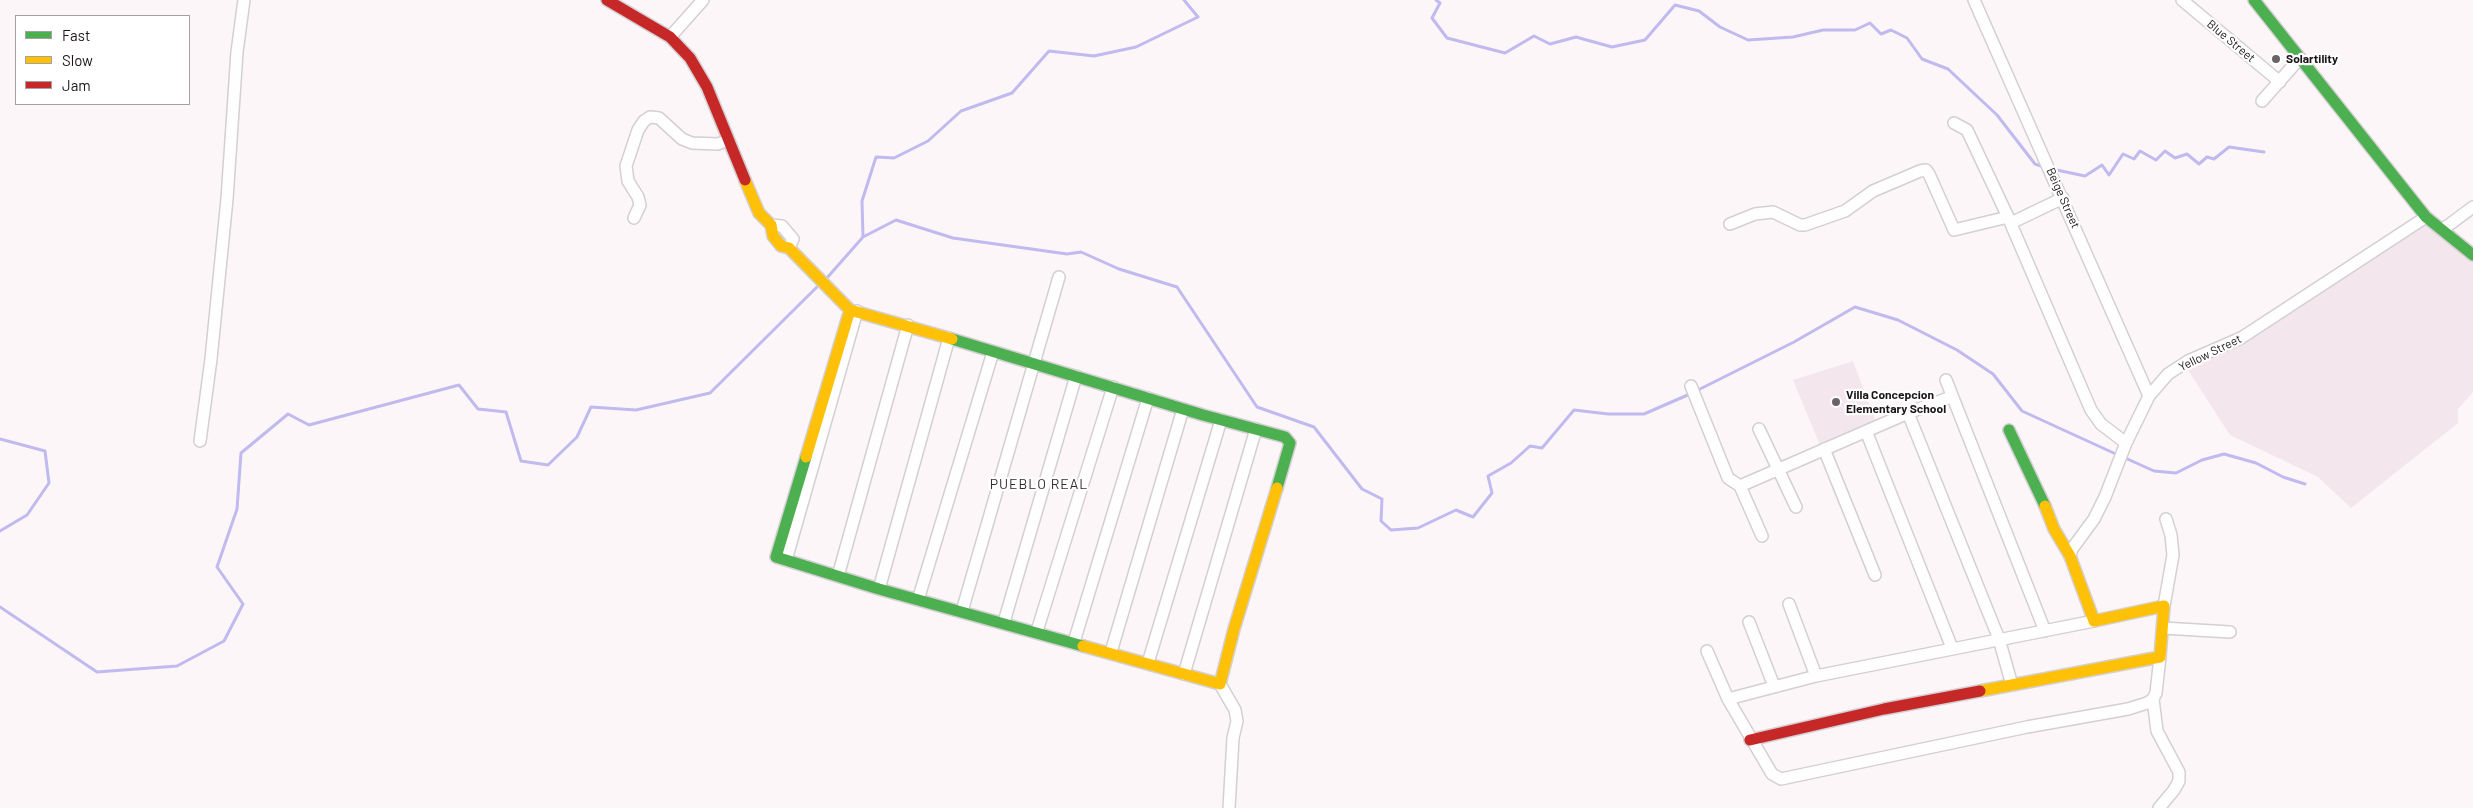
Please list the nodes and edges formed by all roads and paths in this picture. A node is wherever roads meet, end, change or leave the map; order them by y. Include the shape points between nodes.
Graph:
1 (244, 0) edge
2 (608, 0) edge
3 (703, 0) edge
4 (1974, 0) edge
5 (2182, 0) edge
6 (2254, 0) edge
7 (670, 37) junction
8 (2300, 58) junction
9 (2280, 82) junction
10 (2262, 101) dead end
11 (1954, 124) dead end
12 (728, 140) junction
13 (2063, 198) junction
14 (2473, 207) edge
15 (2426, 217) junction
16 (634, 218) dead end
17 (2010, 220) junction
18 (1730, 224) dead end
19 (2442, 230) junction
20 (2473, 255) edge
21 (1059, 277) dead end
22 (854, 311) junction
23 (908, 325) junction
24 (949, 338) junction
25 (993, 352) junction
26 (1033, 365) junction
27 (1076, 376) junction
28 (1946, 380) dead end
29 (1113, 386) junction
30 (1691, 386) dead end
31 (2150, 396) junction
32 (1951, 397) junction
33 (1148, 398) junction
34 (1183, 409) junction
35 (1908, 413) junction
36 (1221, 420) junction
37 (1256, 429) junction
38 (1759, 429) dead end
39 (2009, 430) dead end
40 (1866, 431) junction
41 (200, 441) dead end
42 (2125, 445) junction
43 (1824, 449) junction
44 (1779, 468) junction
45 (1740, 486) junction
46 (1796, 507) dead end
47 (2166, 519) dead end
48 (1762, 536) dead end
49 (2070, 556) junction
50 (1875, 575) dead end
51 (838, 576) junction
52 (878, 589) junction
53 (918, 600) junction
54 (1789, 604) dead end
55 (2164, 606) junction
56 (962, 611) junction
57 (2094, 621) junction
58 (1004, 622) junction
59 (1749, 622) dead end
60 (2163, 628) junction
61 (1037, 631) junction
62 (2045, 631) junction
63 (2230, 632) dead end
64 (1999, 638) junction
65 (1074, 642) junction
66 (1952, 648) junction
67 (1707, 651) dead end
68 (1111, 652) junction
69 (2160, 657) junction
70 (1148, 664) junction
71 (1184, 674) junction
72 (1816, 676) junction
73 (1220, 684) junction
74 (2012, 685) junction
75 (1774, 686) junction
76 (1728, 699) junction
77 (2153, 699) junction
78 (1750, 740) junction
79 (1229, 808) edge
80 (2159, 808) edge

1 - 41 street via 237,52 227,199
2 - 7 street
3 - 7 street
4 - 13 street, Beige Street
5 - 9 street, Blue Street
6 - 8 street
7 - 12 street via 698,70
8 - 9 street
8 - 15 street
9 - 10 street
11 - 17 street via 1967,130
12 - 16 street via 718,144 692,143 682,139 659,118 650,117 644,121 626,166 628,181 640,204
12 - 22 street via 759,213 771,225 773,236
13 - 17 street
13 - 31 street, Beige Street
14 - 19 street
15 - 19 street
15 - 31 street, Yellow Street via 2241,338 2188,361 2168,374
17 - 18 street via 1954,230 1926,170 1873,191 1845,211 1805,225 1773,212 1755,214
17 - 42 street via 2091,410 2101,424
19 - 20 street
21 - 26 street
22 - 23 street
22 - 51 street via 776,558
23 - 24 street
23 - 51 street
24 - 25 street
24 - 52 street
25 - 26 street
25 - 53 street
26 - 27 street
26 - 56 street
27 - 29 street
27 - 58 street
28 - 32 street
29 - 33 street
29 - 61 street
30 - 45 street via 1728,478
31 - 42 street, Yellow Street
32 - 35 street
32 - 62 street
33 - 34 street
33 - 65 street
34 - 36 street
34 - 68 street
35 - 40 street
35 - 64 street
36 - 37 street
36 - 70 street
37 - 71 street
37 - 73 street via 1285,437 1290,443
38 - 44 street
39 - 49 street via 2054,529
40 - 43 street
40 - 66 street
42 - 49 street, Yellow Street via 2105,497
43 - 44 street
43 - 50 street
44 - 45 street
44 - 46 street
45 - 48 street
47 - 55 street via 2173,555
49 - 57 street
51 - 52 street
52 - 53 street
53 - 56 street
54 - 72 street
55 - 57 street
55 - 60 street
56 - 58 street
57 - 62 street
58 - 61 street
59 - 75 street
60 - 63 street
60 - 69 street
61 - 65 street
62 - 64 street
64 - 66 street
64 - 74 street
65 - 68 street
66 - 72 street
67 - 76 street
68 - 70 street
69 - 74 street
69 - 77 street
70 - 71 street
71 - 73 street
72 - 75 street
73 - 79 street via 1236,710 1237,721
74 - 78 street via 1884,709
75 - 76 street
76 - 78 street
77 - 78 street via 2128,709 2027,727 1780,780 1774,777
77 - 80 street via 2157,731 2179,772 2174,790

